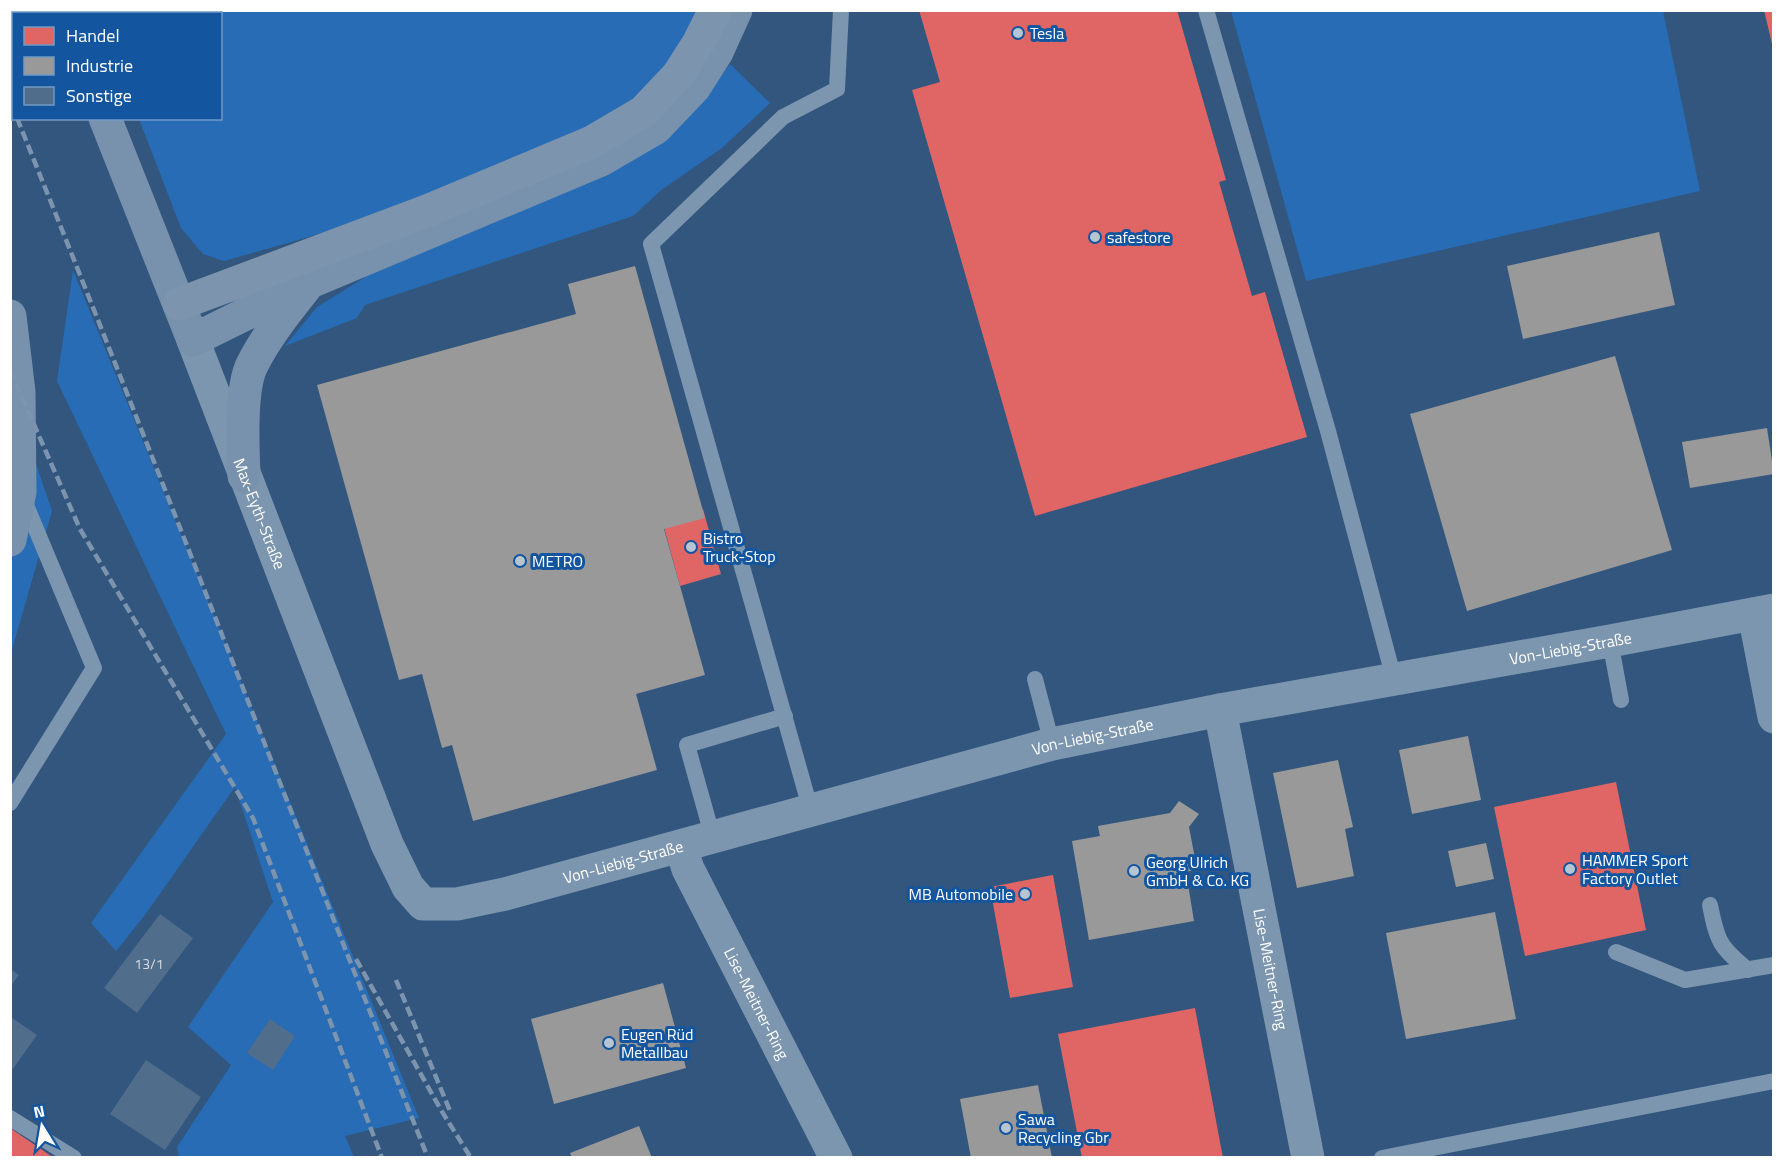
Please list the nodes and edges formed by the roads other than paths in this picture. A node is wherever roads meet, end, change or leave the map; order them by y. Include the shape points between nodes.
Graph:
1 (715, 10) edge
2 (736, 10) edge
3 (841, 10) edge
4 (1206, 10) edge
5 (106, 120) edge
6 (308, 283) junction
7 (179, 304) junction
8 (10, 316) edge
9 (193, 340) junction
10 (244, 476) junction
11 (20, 492) junction
12 (10, 540) edge
13 (1764, 612) edge
14 (1610, 641) junction
15 (1035, 679) dead end
16 (1394, 679) junction
17 (1622, 700) dead end
18 (1220, 710) junction
19 (785, 716) junction
20 (1773, 717) edge
21 (1052, 744) junction
22 (10, 803) edge
23 (812, 811) junction
24 (712, 838) junction
25 (681, 847) junction
26 (423, 904) joint
27 (1710, 905) dead end
28 (1616, 952) dead end
29 (1773, 965) edge
30 (1748, 970) junction
31 (1773, 1081) edge
32 (10, 1118) edge
33 (74, 1158) edge
34 (836, 1158) edge
35 (1308, 1158) edge
36 (1382, 1158) edge

1 - 7 highway via 678,75 643,112 592,142 427,212
2 - 6 street via 717,52 694,88 656,128 601,160
3 - 19 lane via 837,89 783,117 651,244
4 - 16 lane via 1328,431
5 - 7 street, Max-Eyth-Straße
6 - 9 street
6 - 10 street via 251,366 243,426
7 - 9 street, Max-Eyth-Straße
8 - 11 street via 19,392
9 - 10 street, Max-Eyth-Straße
10 - 26 street, Max-Eyth-Straße via 387,844 408,886
11 - 12 street
11 - 22 lane via 94,668
13 - 14 street, Von-Liebig-Straße
13 - 20 street
14 - 16 street, Von-Liebig-Straße
14 - 17 lane
15 - 21 lane
16 - 18 street, Von-Liebig-Straße
18 - 21 street, Von-Liebig-Straße
18 - 35 street, Lise-Meitner-Ring
19 - 23 lane
19 - 24 lane via 687,745
21 - 23 street, Von-Liebig-Straße
23 - 24 street, Von-Liebig-Straße
24 - 25 street, Von-Liebig-Straße
25 - 26 street, Von-Liebig-Straße via 505,894 457,904
25 - 34 street, Lise-Meitner-Ring via 688,869
27 - 30 lane via 1715,932 1726,952
28 - 30 lane via 1685,980
29 - 30 lane
31 - 36 lane
32 - 33 lane

